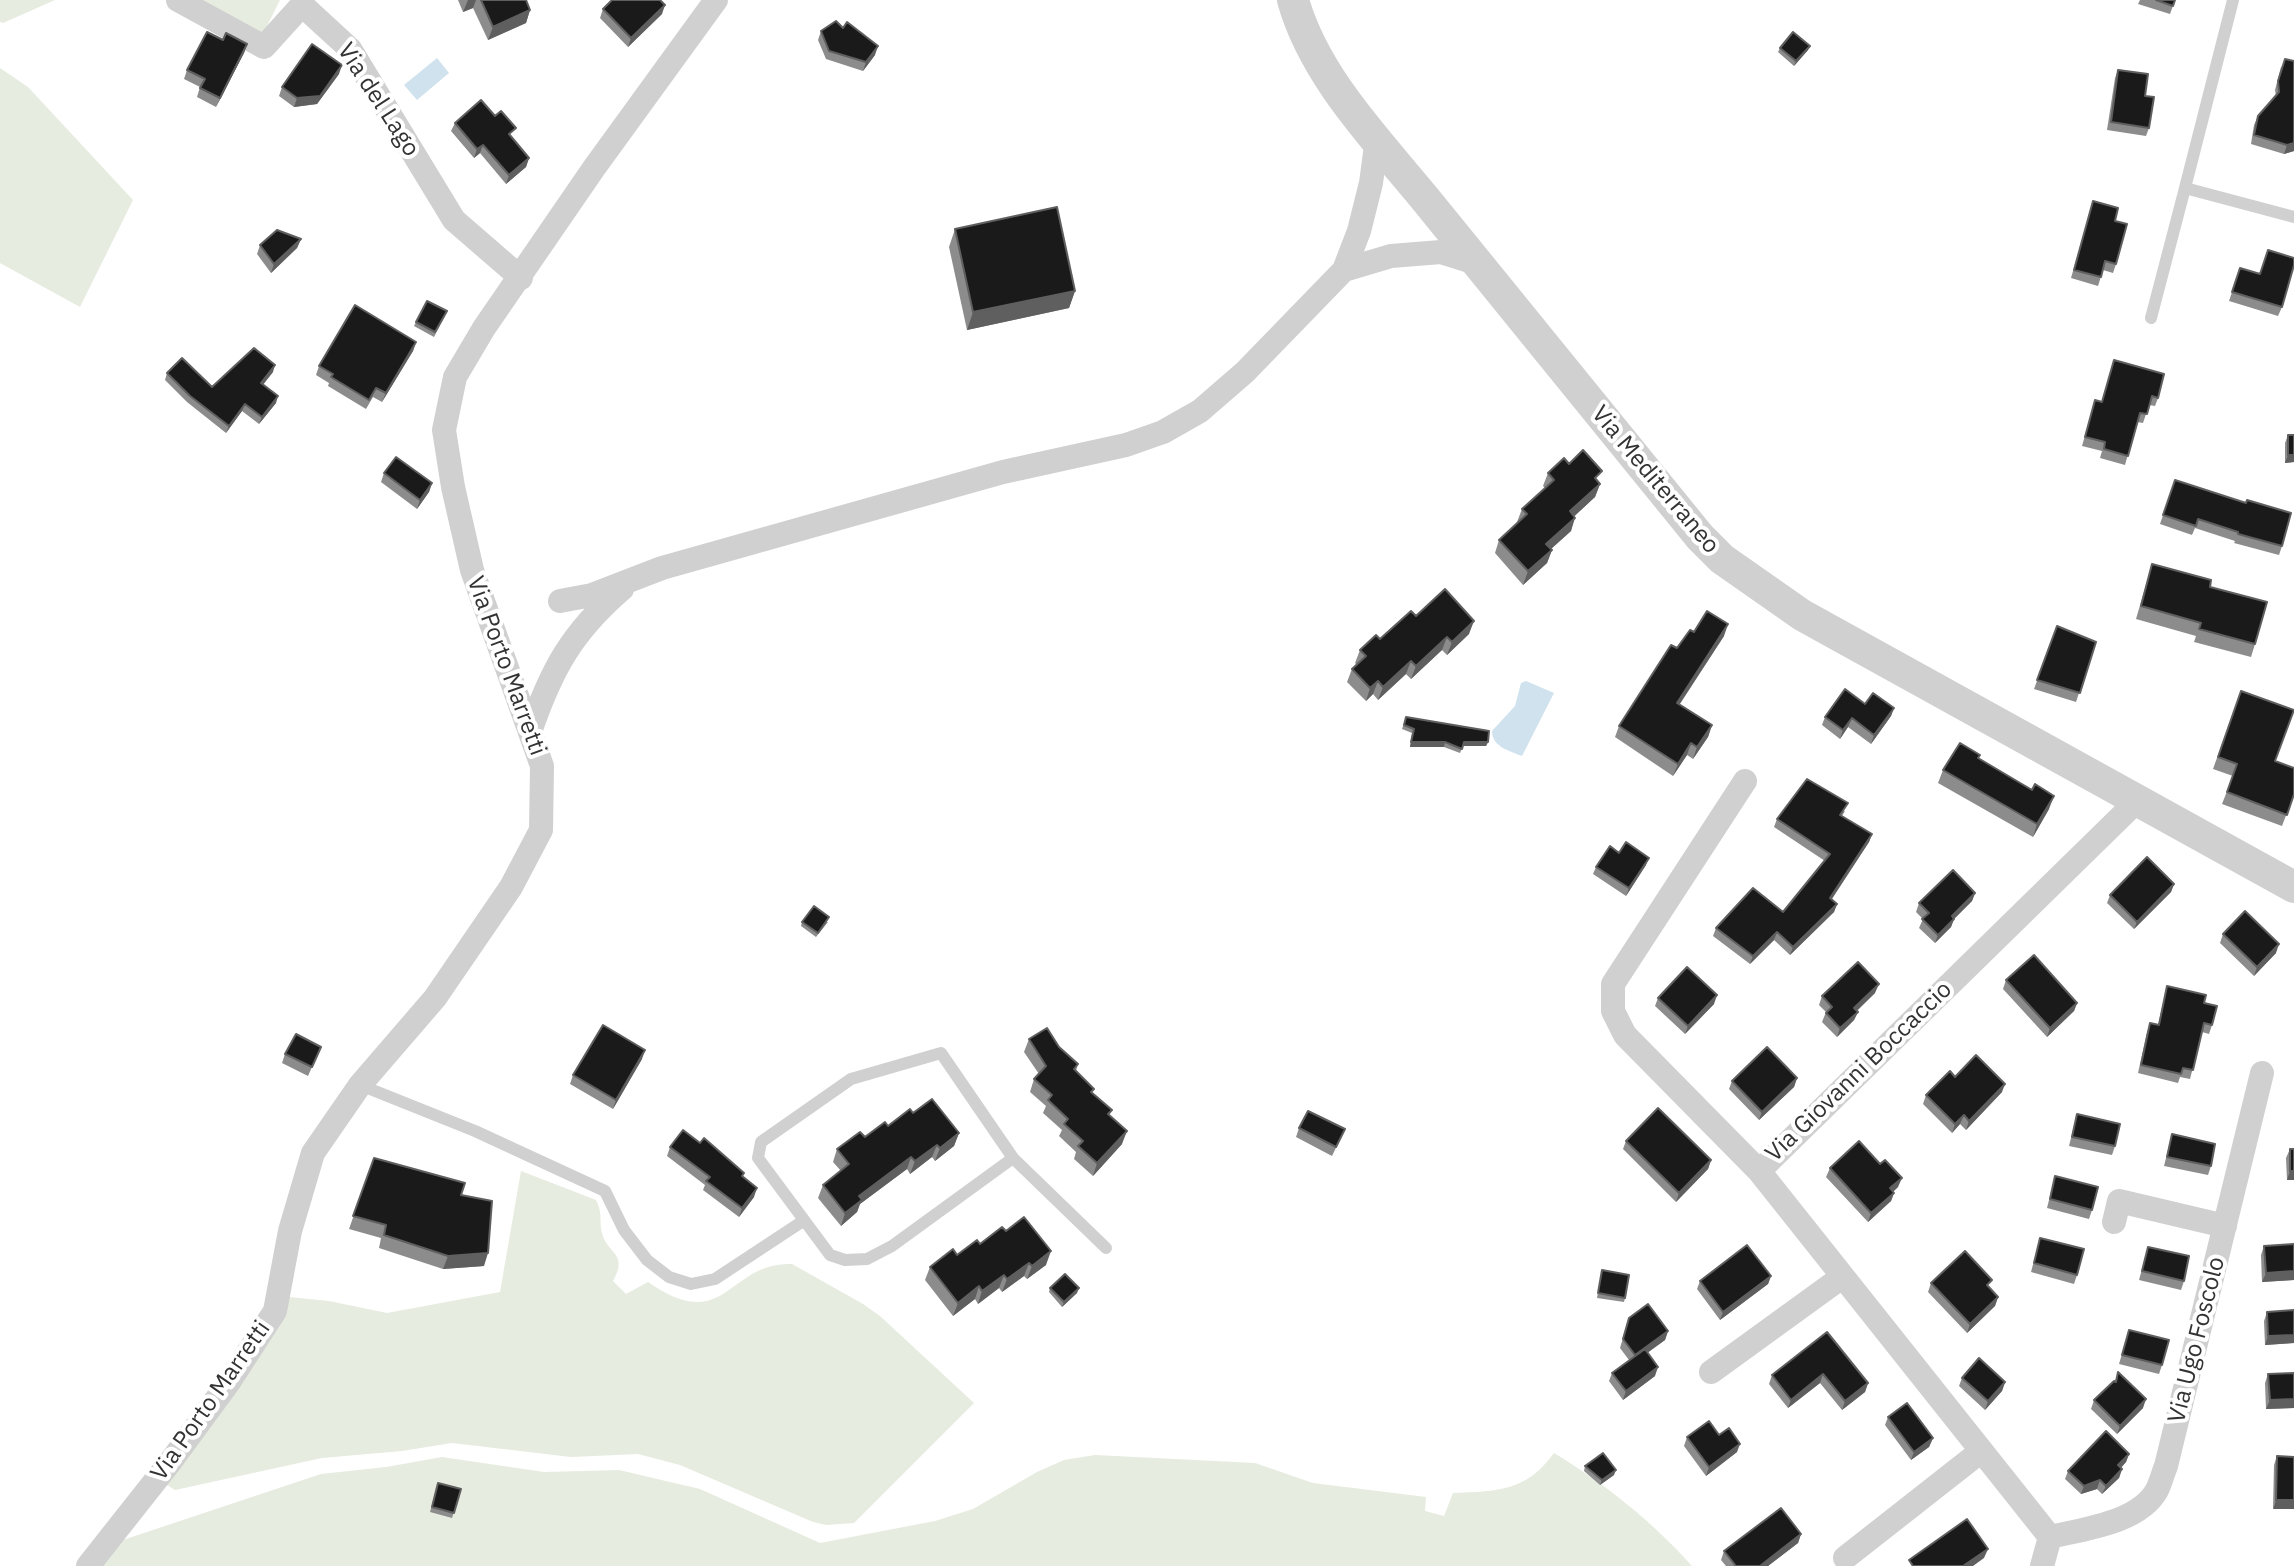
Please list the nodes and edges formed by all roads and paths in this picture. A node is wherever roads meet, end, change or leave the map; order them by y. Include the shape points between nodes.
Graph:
1 (178, 0) edge
2 (1293, 0) edge
3 (2233, 0) edge
4 (710, 3) edge
5 (1377, 138) junction
6 (2185, 188) junction
7 (2294, 217) edge
8 (1476, 263) junction
9 (1344, 270) junction
10 (521, 278) junction
11 (2151, 318) dead end
12 (630, 582) junction
13 (560, 601) dead end
14 (530, 732) junction
15 (1745, 781) dead end
16 (2137, 801) junction
17 (2290, 882) edge
18 (2262, 1073) dead end
19 (360, 1085) junction
20 (1013, 1158) junction
21 (1759, 1171) junction
22 (803, 1221) junction
23 (2114, 1222) dead end
24 (2225, 1226) junction
25 (1106, 1248) dead end
26 (1842, 1277) junction
27 (1711, 1372) dead end
28 (1980, 1452) junction
29 (2050, 1537) junction
30 (1845, 1558) dead end
31 (88, 1566) edge
32 (2042, 1566) edge

1 - 10 street, Via del Lago via 264,47 302,5 350,49 454,220
2 - 5 street, Via Mediterraneo via 1319,59
3 - 6 lane
4 - 10 street, Via Porto Marretti
5 - 8 street, Via Mediterraneo
5 - 9 street via 1371,183
6 - 7 lane
6 - 11 lane
8 - 9 street via 1441,252 1391,256
8 - 16 street, Via Mediterraneo via 1722,559 1802,615
9 - 12 street via 1245,372 1200,411 1163,432 1003,472
10 - 14 street, Via Porto Marretti via 455,377 444,430 472,570
12 - 13 street
12 - 14 street via 572,641
14 - 19 street, Via Porto Marretti via 542,766 541,830 511,887 435,998
15 - 21 street, Via Giovanni Boccaccio via 1613,984 1613,1011 1625,1035
16 - 17 street, Via Mediterraneo
16 - 21 street, Via Giovanni Boccaccio
18 - 24 street, Via Ugo Foscolo
19 - 22 lane via 605,1191 624,1230 647,1260 669,1277 691,1284 715,1279
19 - 31 street, Via Porto Marretti via 313,1153 290,1231 275,1311 188,1439
20 - 22 lane via 867,1259 830,1255
20 - 22 lane via 941,1053 851,1079 761,1142 758,1158
20 - 25 lane
21 - 26 street
23 - 24 street via 2119,1201
24 - 29 street, Via Ugo Foscolo via 2156,1492 2114,1522
26 - 27 street
26 - 28 street
28 - 29 street
28 - 30 street
29 - 32 street

